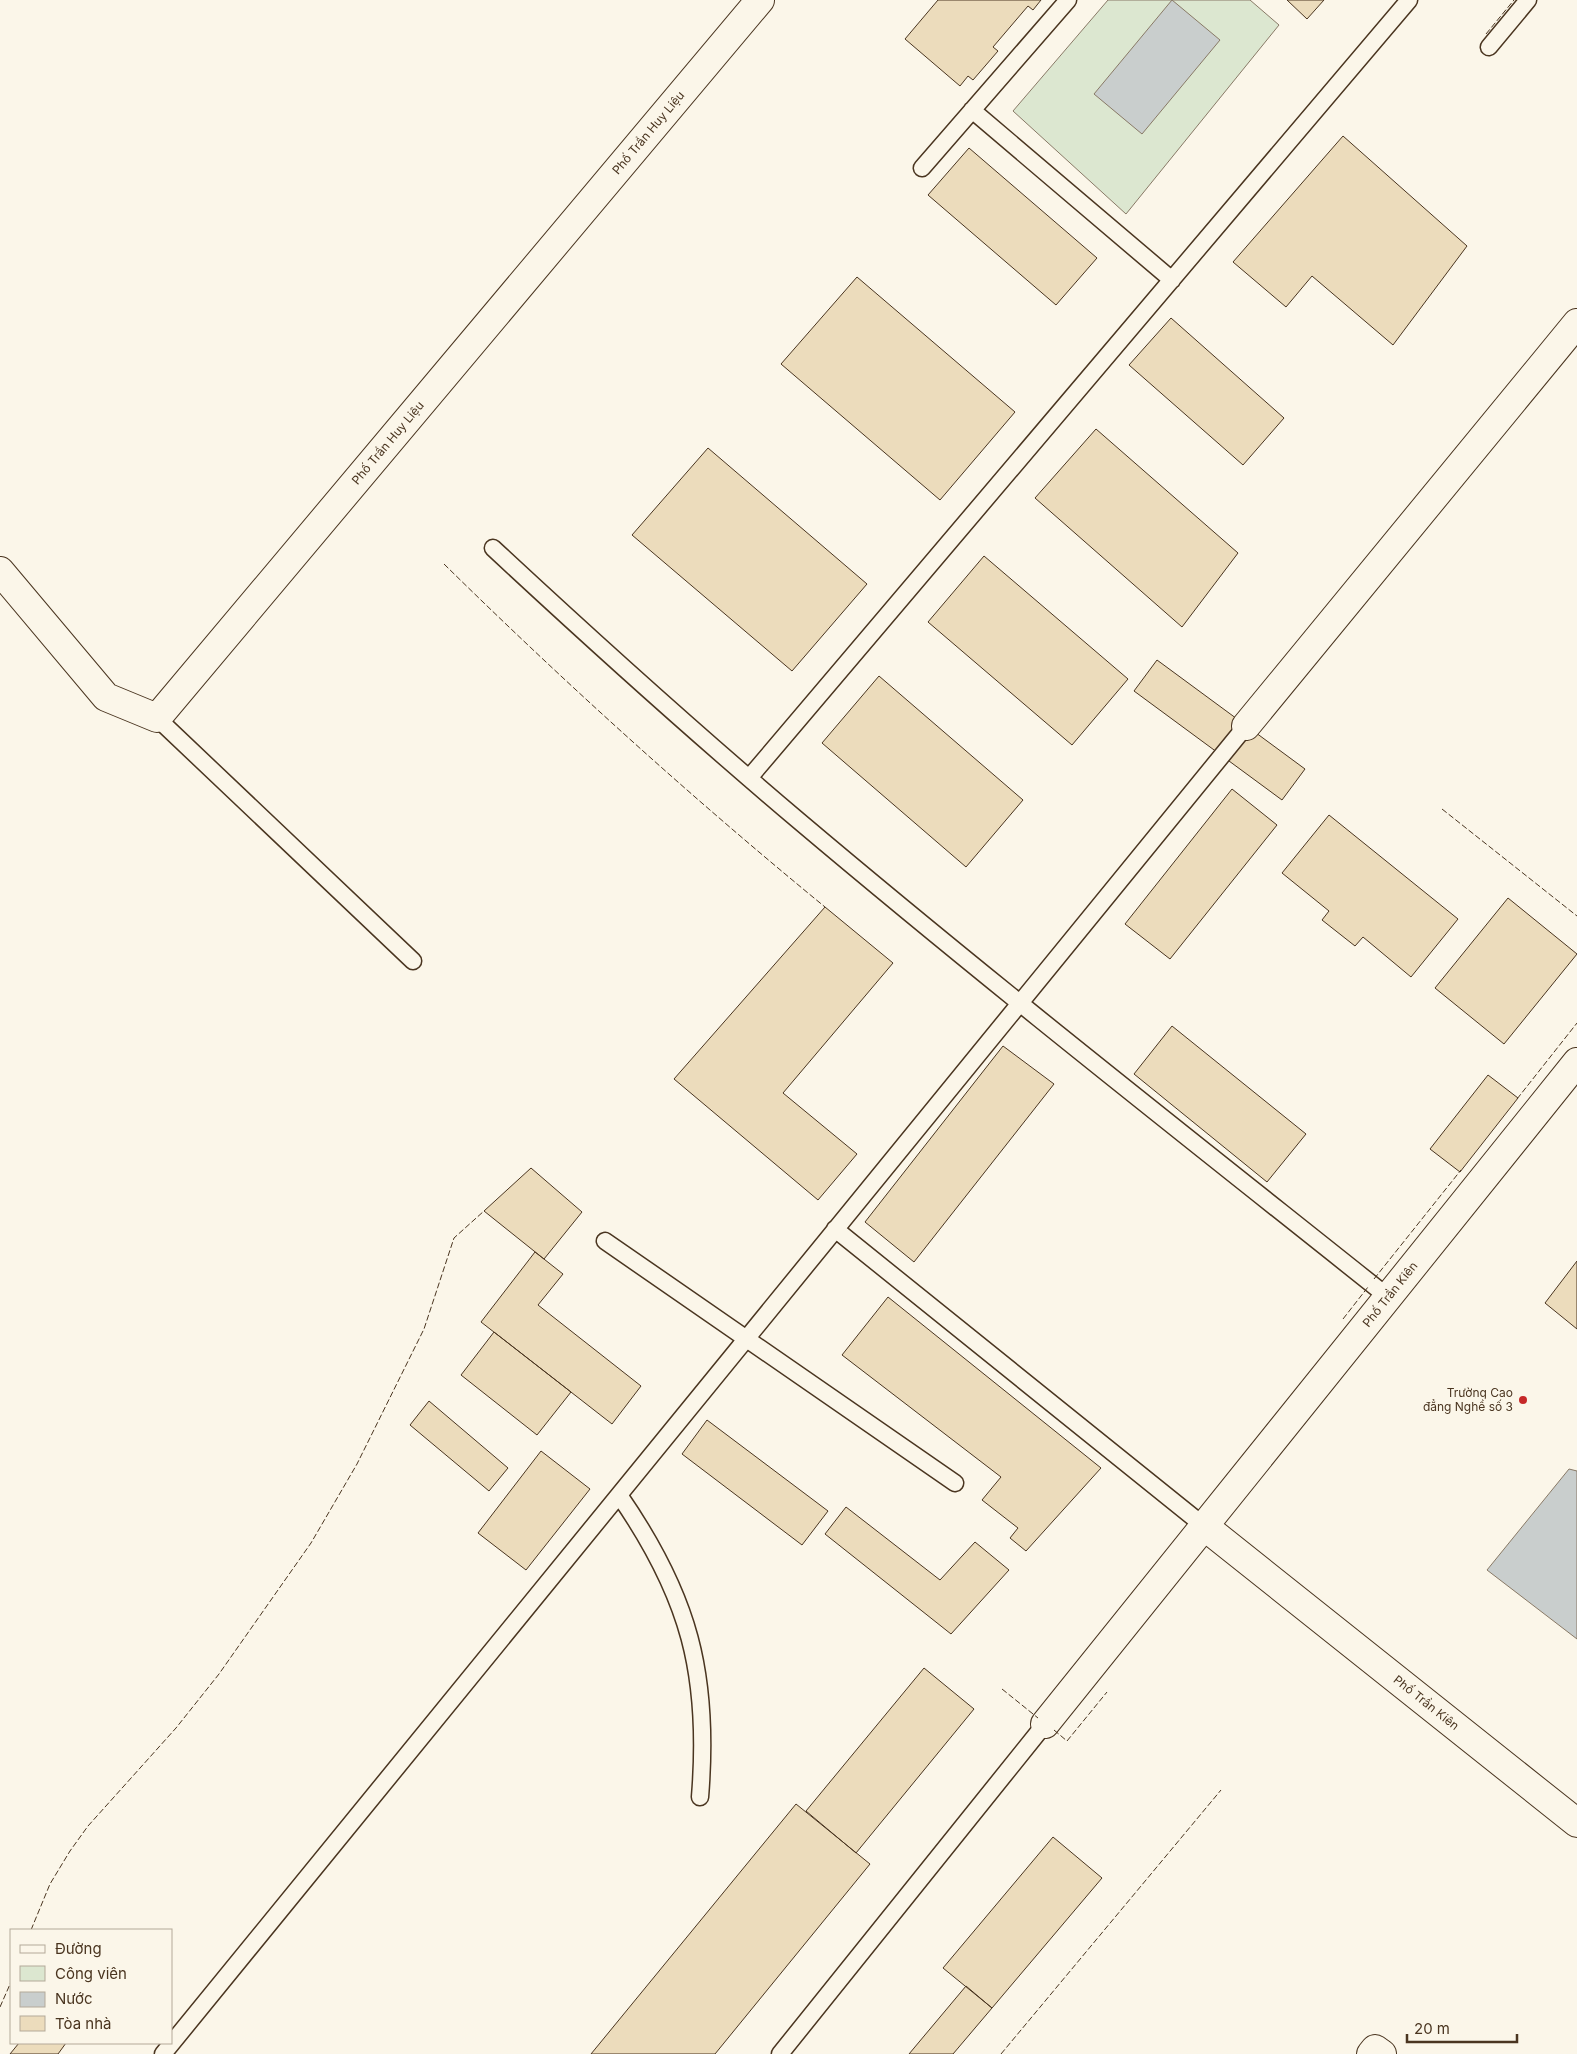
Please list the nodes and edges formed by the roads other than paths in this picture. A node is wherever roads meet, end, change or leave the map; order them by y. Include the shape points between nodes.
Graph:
1 (760, 0) edge
2 (1068, 0) edge
3 (1409, 0) edge
4 (1528, 0) edge
5 (1489, 47) dead end
6 (972, 110) junction
7 (922, 168) dead end
8 (1172, 280) junction
9 (1577, 323) edge
10 (493, 548) dead end
11 (0, 571) edge
12 (156, 718) junction
13 (1246, 726) joint
14 (749, 778) junction
15 (413, 961) dead end
16 (1021, 1002) junction
17 (1577, 1062) edge
18 (835, 1229) junction
19 (605, 1241) dead end
20 (1388, 1297) junction
21 (746, 1339) junction
22 (955, 1484) dead end
23 (619, 1495) junction
24 (1204, 1526) junction
25 (1045, 1724) joint
26 (700, 1797) dead end
27 (1577, 1823) edge
28 (172, 2043) edge
29 (171, 2044) edge
30 (163, 2054) edge
31 (780, 2054) edge
32 (1371, 2054) edge
33 (1382, 2054) edge

1 - 12 street, Phố Trần Huy Liệu
2 - 6 lane
3 - 8 lane
4 - 5 lane
6 - 7 lane
6 - 8 lane
8 - 14 lane
9 - 13 street
10 - 14 lane
11 - 12 street via 106,697
12 - 15 lane
13 - 16 lane
14 - 16 lane
16 - 18 lane
16 - 20 lane
17 - 20 street, Phố Trần Kiên
18 - 21 lane
18 - 24 lane
19 - 21 lane
20 - 24 street, Phố Trần Kiên
21 - 22 lane
21 - 23 lane
23 - 26 lane via 644,1531 682,1611 694,1656 702,1722 704,1750
23 - 28 lane
24 - 25 street, Phố Trần Kiên
24 - 27 street, Phố Trần Kiên
25 - 31 lane
29 - 30 lane
32 - 33 street via 1375,2049

